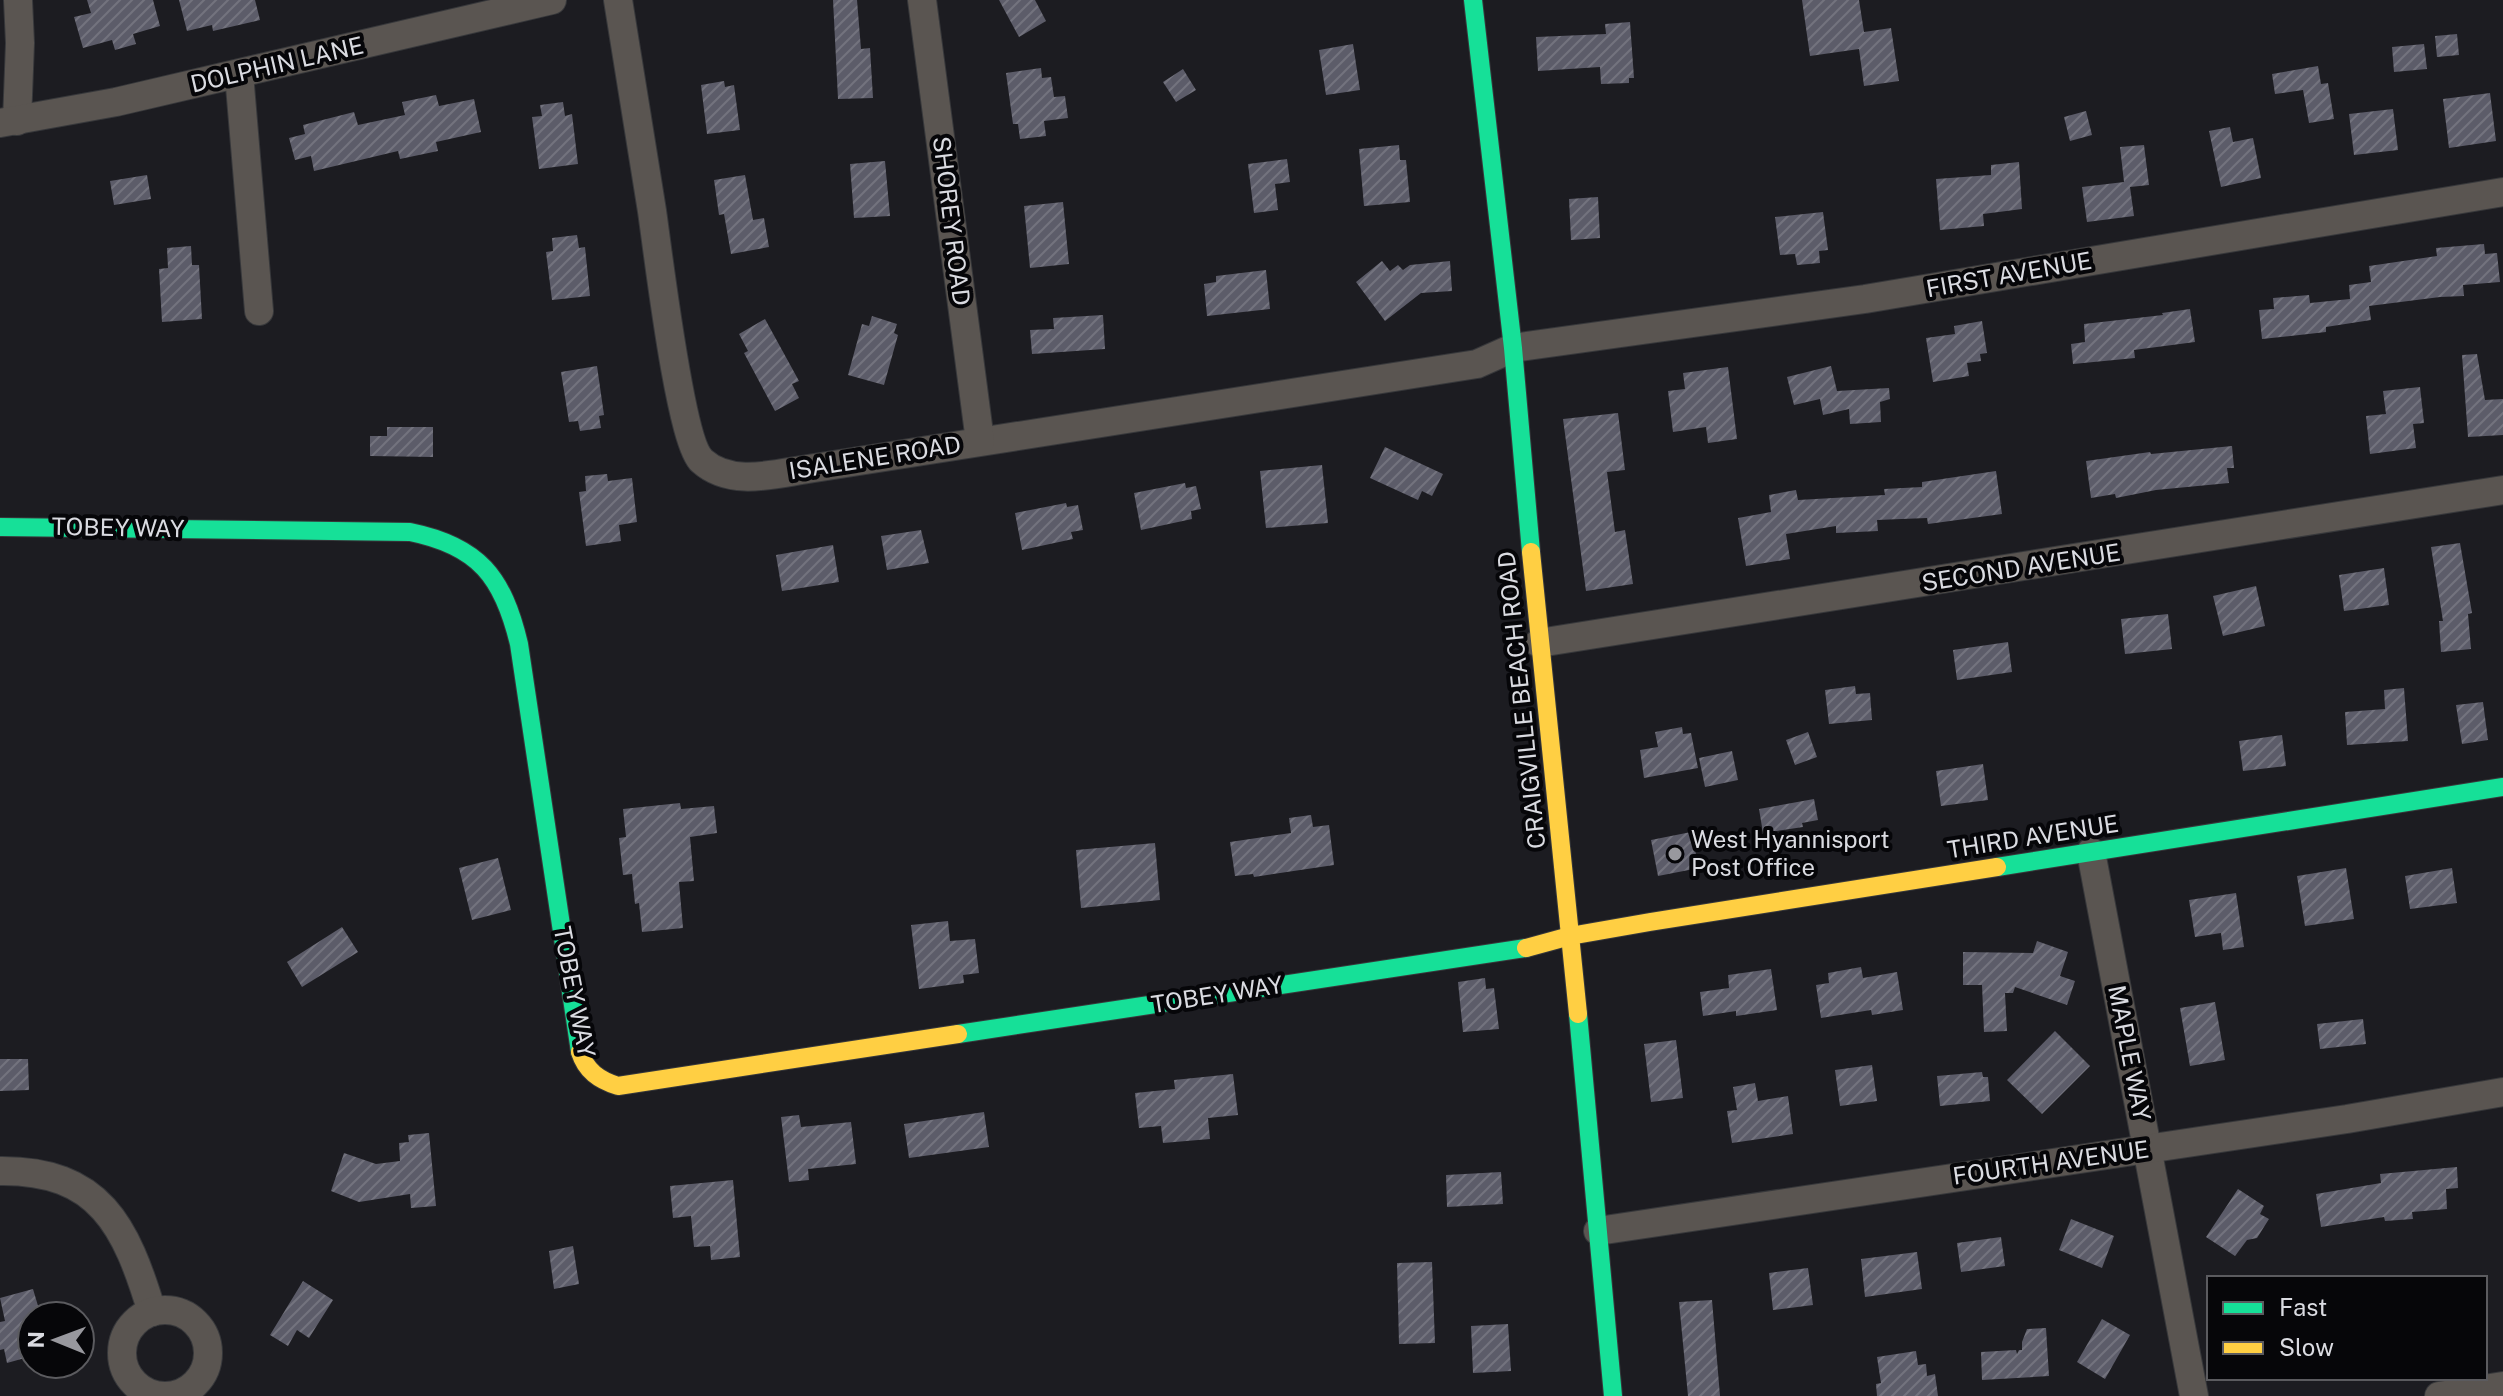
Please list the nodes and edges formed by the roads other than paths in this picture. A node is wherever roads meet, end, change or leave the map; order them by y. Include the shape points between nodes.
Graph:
1 (18, 0) edge
2 (552, 0) edge
3 (618, 0) edge
4 (922, 0) edge
5 (1473, 0) edge
6 (239, 74) junction
7 (9, 122) edge
8 (2503, 192) edge
9 (259, 311) dead end
10 (1513, 348) junction
11 (980, 441) junction
12 (2503, 490) edge
13 (0, 527) edge
14 (1539, 643) junction
15 (2503, 787) edge
16 (2091, 852) junction
17 (1570, 936) junction
18 (2503, 1092) edge
19 (2147, 1149) junction
20 (0, 1171) edge
21 (1598, 1231) junction
22 (152, 1312) dead end
23 (2503, 1386) edge
24 (1613, 1396) edge
25 (2194, 1396) edge
26 (2439, 1396) edge

1 - 7 street
2 - 6 street, DOLPHIN LANE
3 - 11 street, ISALENE ROAD via 667,319 690,438 699,459 726,475 751,477
4 - 11 street, SHOREY ROAD
5 - 10 street, CRAIGVILLE BEACH ROAD
6 - 7 street, DOLPHIN LANE
6 - 9 street
8 - 10 street, FIRST AVENUE via 1865,299
10 - 11 street, ISALENE ROAD via 1477,364
10 - 14 street, CRAIGVILLE BEACH ROAD
12 - 14 street, SECOND AVENUE
13 - 17 street, TOBEY WAY via 410,532 451,542 485,567 509,602 519,644 580,1053 597,1079 612,1084 634,1085 1533,947
14 - 17 street, CRAIGVILLE BEACH ROAD
15 - 16 street, THIRD AVENUE
16 - 17 street, THIRD AVENUE
16 - 19 street, MAPLE WAY
17 - 21 street, CRAIGVILLE BEACH ROAD
18 - 19 street, FOURTH AVENUE
19 - 21 street, FOURTH AVENUE
19 - 25 street, MAPLE WAY
20 - 22 street via 62,1179 91,1197 114,1222 134,1257
21 - 24 street, CRAIGVILLE BEACH ROAD
23 - 26 street

